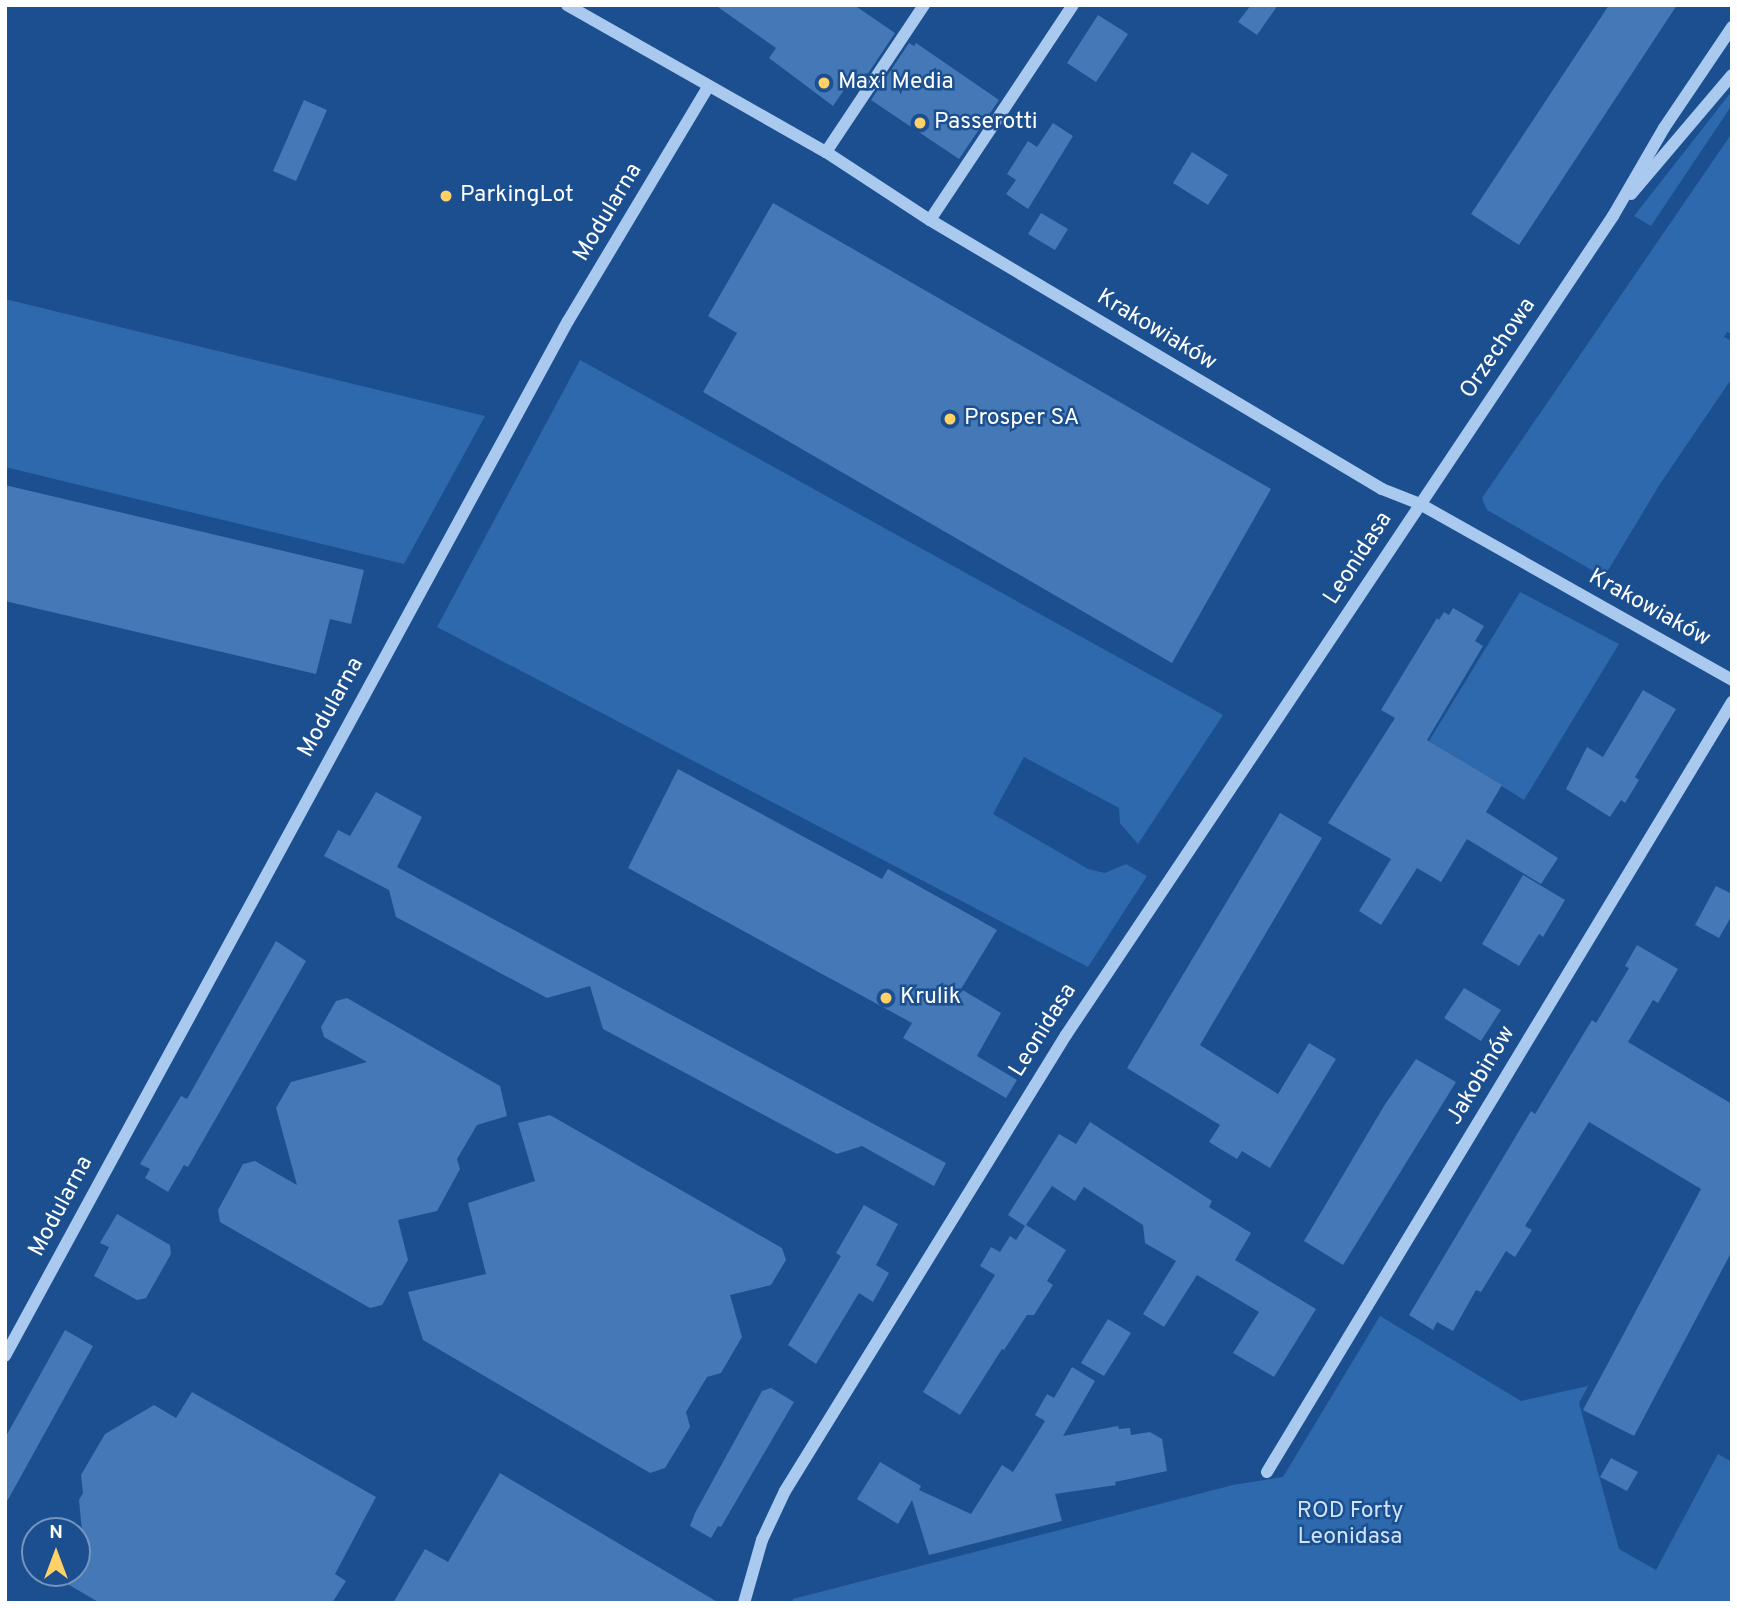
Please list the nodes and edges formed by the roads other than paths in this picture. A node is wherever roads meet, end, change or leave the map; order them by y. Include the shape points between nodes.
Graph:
1 (567, 5) edge
2 (924, 5) edge
3 (1073, 5) edge
4 (1732, 27) edge
5 (1732, 75) edge
6 (708, 87) junction
7 (826, 152) junction
8 (1613, 216) junction
9 (930, 220) junction
10 (1420, 504) junction
11 (1732, 680) edge
12 (1732, 702) edge
13 (5, 1356) edge
14 (1267, 1472) dead end
15 (744, 1603) edge

1 - 6 street, Krakowiaków
2 - 7 street
3 - 9 street
4 - 8 street, Orzechowa via 1664,128
5 - 8 street, Orzechowa
6 - 7 street, Krakowiaków
6 - 13 street, Modularna via 568,321
7 - 9 street, Krakowiaków
8 - 10 street, Orzechowa
9 - 10 street, Krakowiaków via 1370,482
10 - 11 street, Krakowiaków
10 - 15 street, Leonidasa via 1073,1023 785,1491 762,1540
12 - 14 street, Jakobinów

